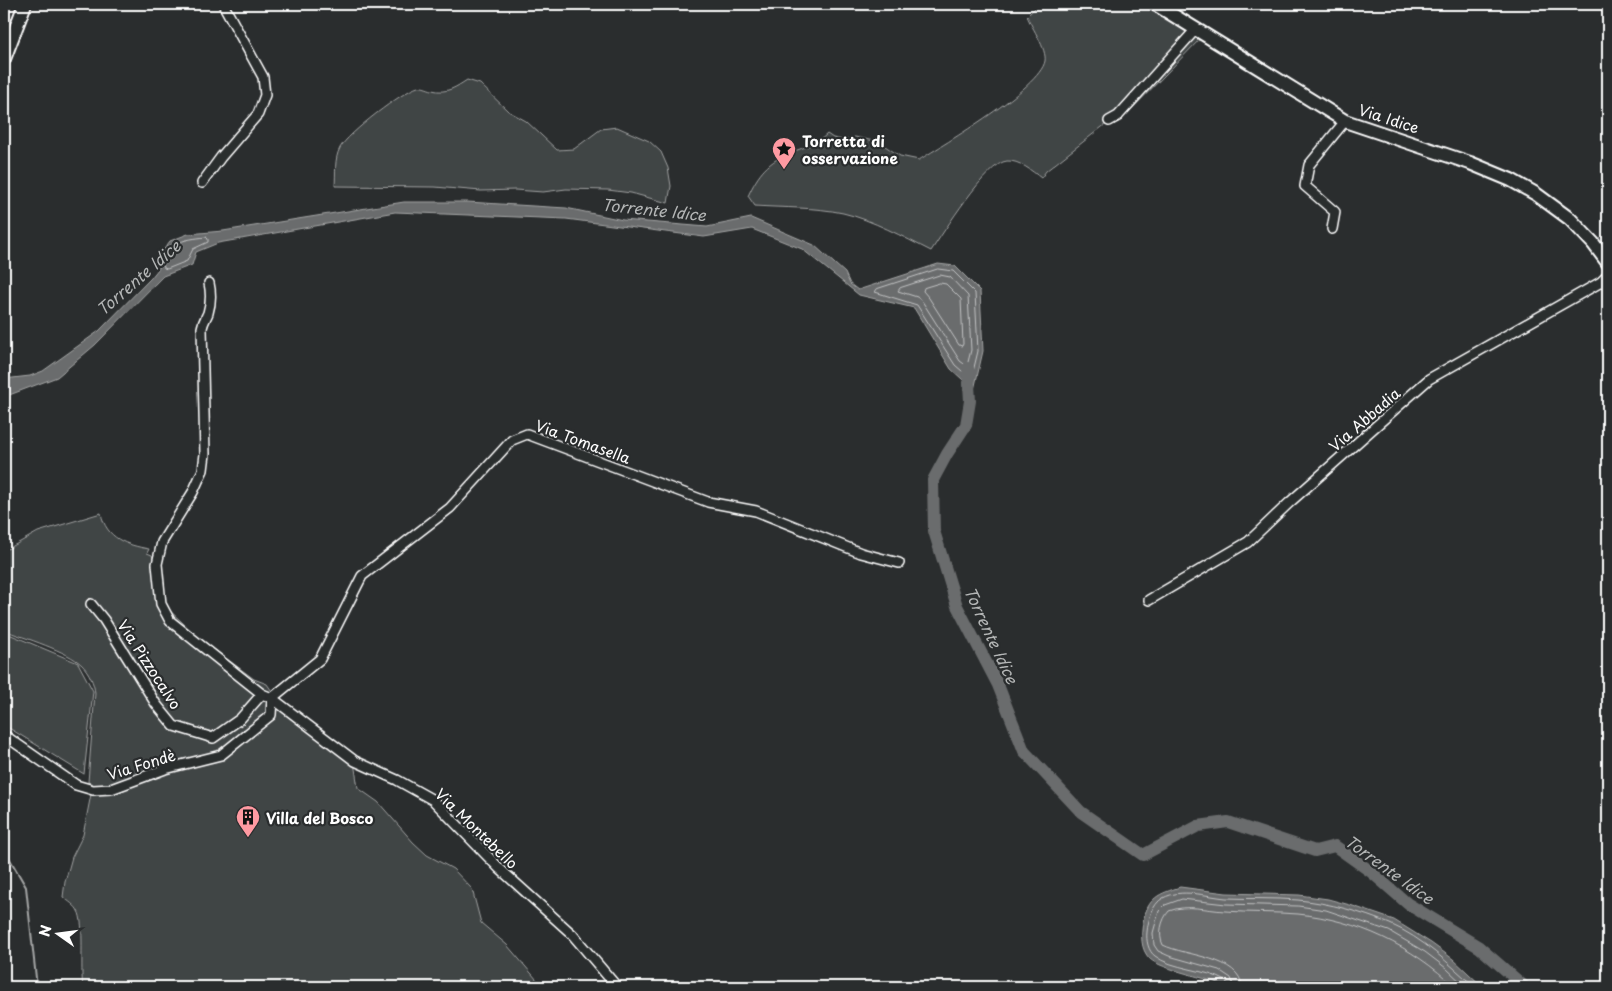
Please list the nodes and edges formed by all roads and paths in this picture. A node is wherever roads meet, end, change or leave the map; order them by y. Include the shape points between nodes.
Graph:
1 (25, 4) edge
2 (224, 4) edge
3 (1155, 4) edge
4 (1196, 29) junction
5 (4, 59) edge
6 (1109, 121) dead end
7 (1345, 121) junction
8 (202, 184) dead end
9 (1332, 229) dead end
10 (1608, 263) edge
11 (1608, 275) edge
12 (210, 283) dead end
13 (899, 563) dead end
14 (1148, 600) dead end
15 (91, 604) dead end
16 (262, 694) junction
17 (272, 698) junction
18 (4, 735) edge
19 (617, 987) edge

1 - 5 main road
2 - 8 street via 263,77 265,95 258,114
3 - 4 main road, Via Idice
4 - 6 street via 1118,116
4 - 7 main road, Via Idice
7 - 9 street via 1309,164 1305,186 1335,212
7 - 10 main road, Via Idice via 1462,159 1511,180 1570,219
11 - 14 street, Via Abbadia via 1601,282 1429,379 1248,542
12 - 16 street, Via Montebello via 209,304 202,328 206,454 194,492 162,542 157,564 161,604 170,621
13 - 17 street, Via Tomasella via 861,553 756,511 708,502 527,434 512,440 450,508 362,576 320,659
15 - 16 street, Via Pizzocalvo via 156,704 174,726 214,738 240,719
16 - 17 street, Via Montebello
17 - 18 street, Via Fondè via 271,716 222,756 165,769 111,789 93,790 76,785
17 - 19 street, Via Montebello via 355,761 432,800 500,869 572,934

